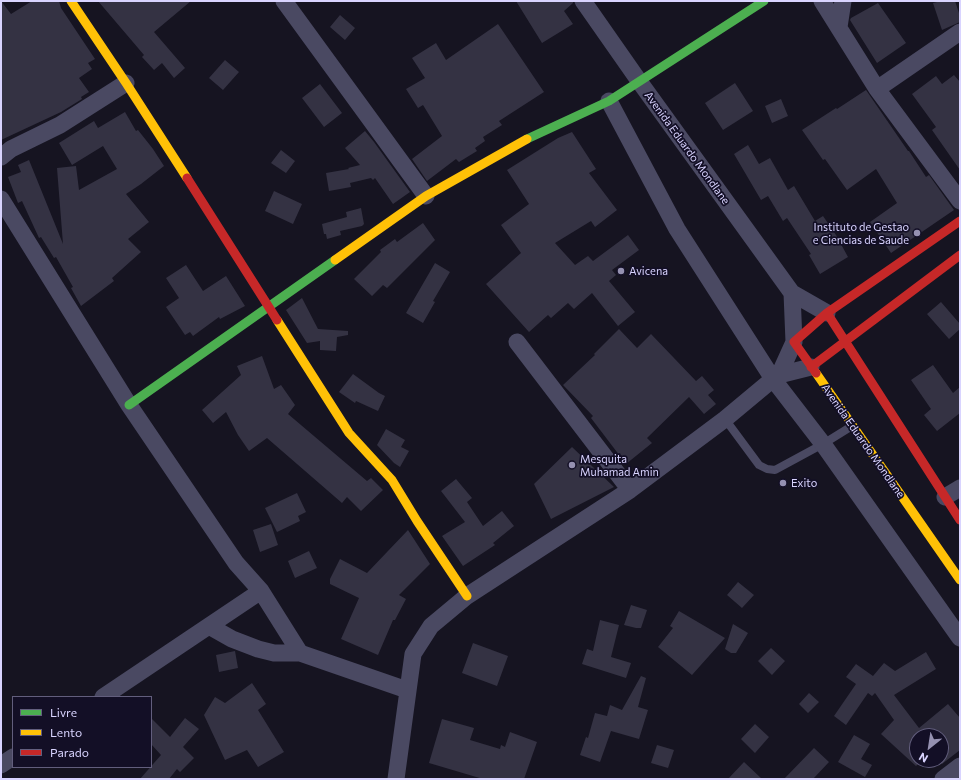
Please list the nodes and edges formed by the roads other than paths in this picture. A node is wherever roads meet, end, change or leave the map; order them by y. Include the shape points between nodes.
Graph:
1 (71, 1) edge
2 (284, 1) edge
3 (584, 1) edge
4 (764, 1) edge
5 (822, 1) edge
6 (843, 1) edge
7 (839, 27) junction
8 (960, 32) edge
9 (639, 81) junction
10 (126, 83) junction
11 (877, 89) junction
12 (609, 101) junction
13 (1, 157) edge
14 (426, 196) junction
15 (1, 199) edge
16 (960, 201) edge
17 (960, 221) edge
18 (960, 255) edge
19 (792, 293) junction
20 (268, 307) junction
21 (827, 313) junction
22 (844, 341) junction
23 (516, 342) dead end
24 (794, 342) junction
25 (811, 367) junction
26 (776, 377) junction
27 (129, 405) junction
28 (726, 419) junction
29 (852, 426) junction
30 (823, 444) junction
31 (960, 488) edge
32 (630, 490) junction
33 (945, 497) junction
34 (960, 520) edge
35 (960, 580) edge
36 (261, 591) junction
37 (467, 596) junction
38 (209, 626) junction
39 (960, 638) edge
40 (300, 653) junction
41 (407, 690) junction
42 (104, 696) edge
43 (12, 758) edge
44 (1, 765) edge
45 (960, 766) edge
46 (396, 779) edge
47 (943, 779) edge

1 - 10 street
2 - 14 street
3 - 9 street, Avenida Eduardo Mondlane
4 - 9 street
5 - 7 street
6 - 7 street
7 - 11 street
8 - 11 street
9 - 12 street
9 - 19 street, Avenida Eduardo Mondlane
10 - 13 street via 60,125 11,149
10 - 20 street
11 - 16 street
12 - 14 street via 526,139
12 - 26 street via 677,229
14 - 20 street
15 - 27 street
17 - 21 street
18 - 22 street
19 - 21 street, Avenida Eduardo Mondlane
19 - 24 street
20 - 27 street
20 - 37 street via 349,433 392,480
21 - 22 street, Avenida Eduardo Mondlane
21 - 24 street
22 - 25 street
22 - 33 street, Avenida Eduardo Mondlane
23 - 32 street
24 - 25 street, Avenida Eduardo Mondlane
24 - 26 street
25 - 26 street
25 - 29 street, Avenida Eduardo Mondlane
26 - 28 street
26 - 30 street
27 - 36 street via 236,563
28 - 30 lane via 759,465 767,470 775,470
28 - 32 street
29 - 30 lane
29 - 35 street, Avenida Eduardo Mondlane
30 - 39 street
31 - 33 street
32 - 37 street
33 - 34 street, Avenida Eduardo Mondlane
36 - 38 street
36 - 40 street
37 - 41 street via 431,626 413,654
38 - 40 street via 258,649 274,653
38 - 42 street
40 - 41 street
41 - 46 street
43 - 44 street
45 - 47 street

